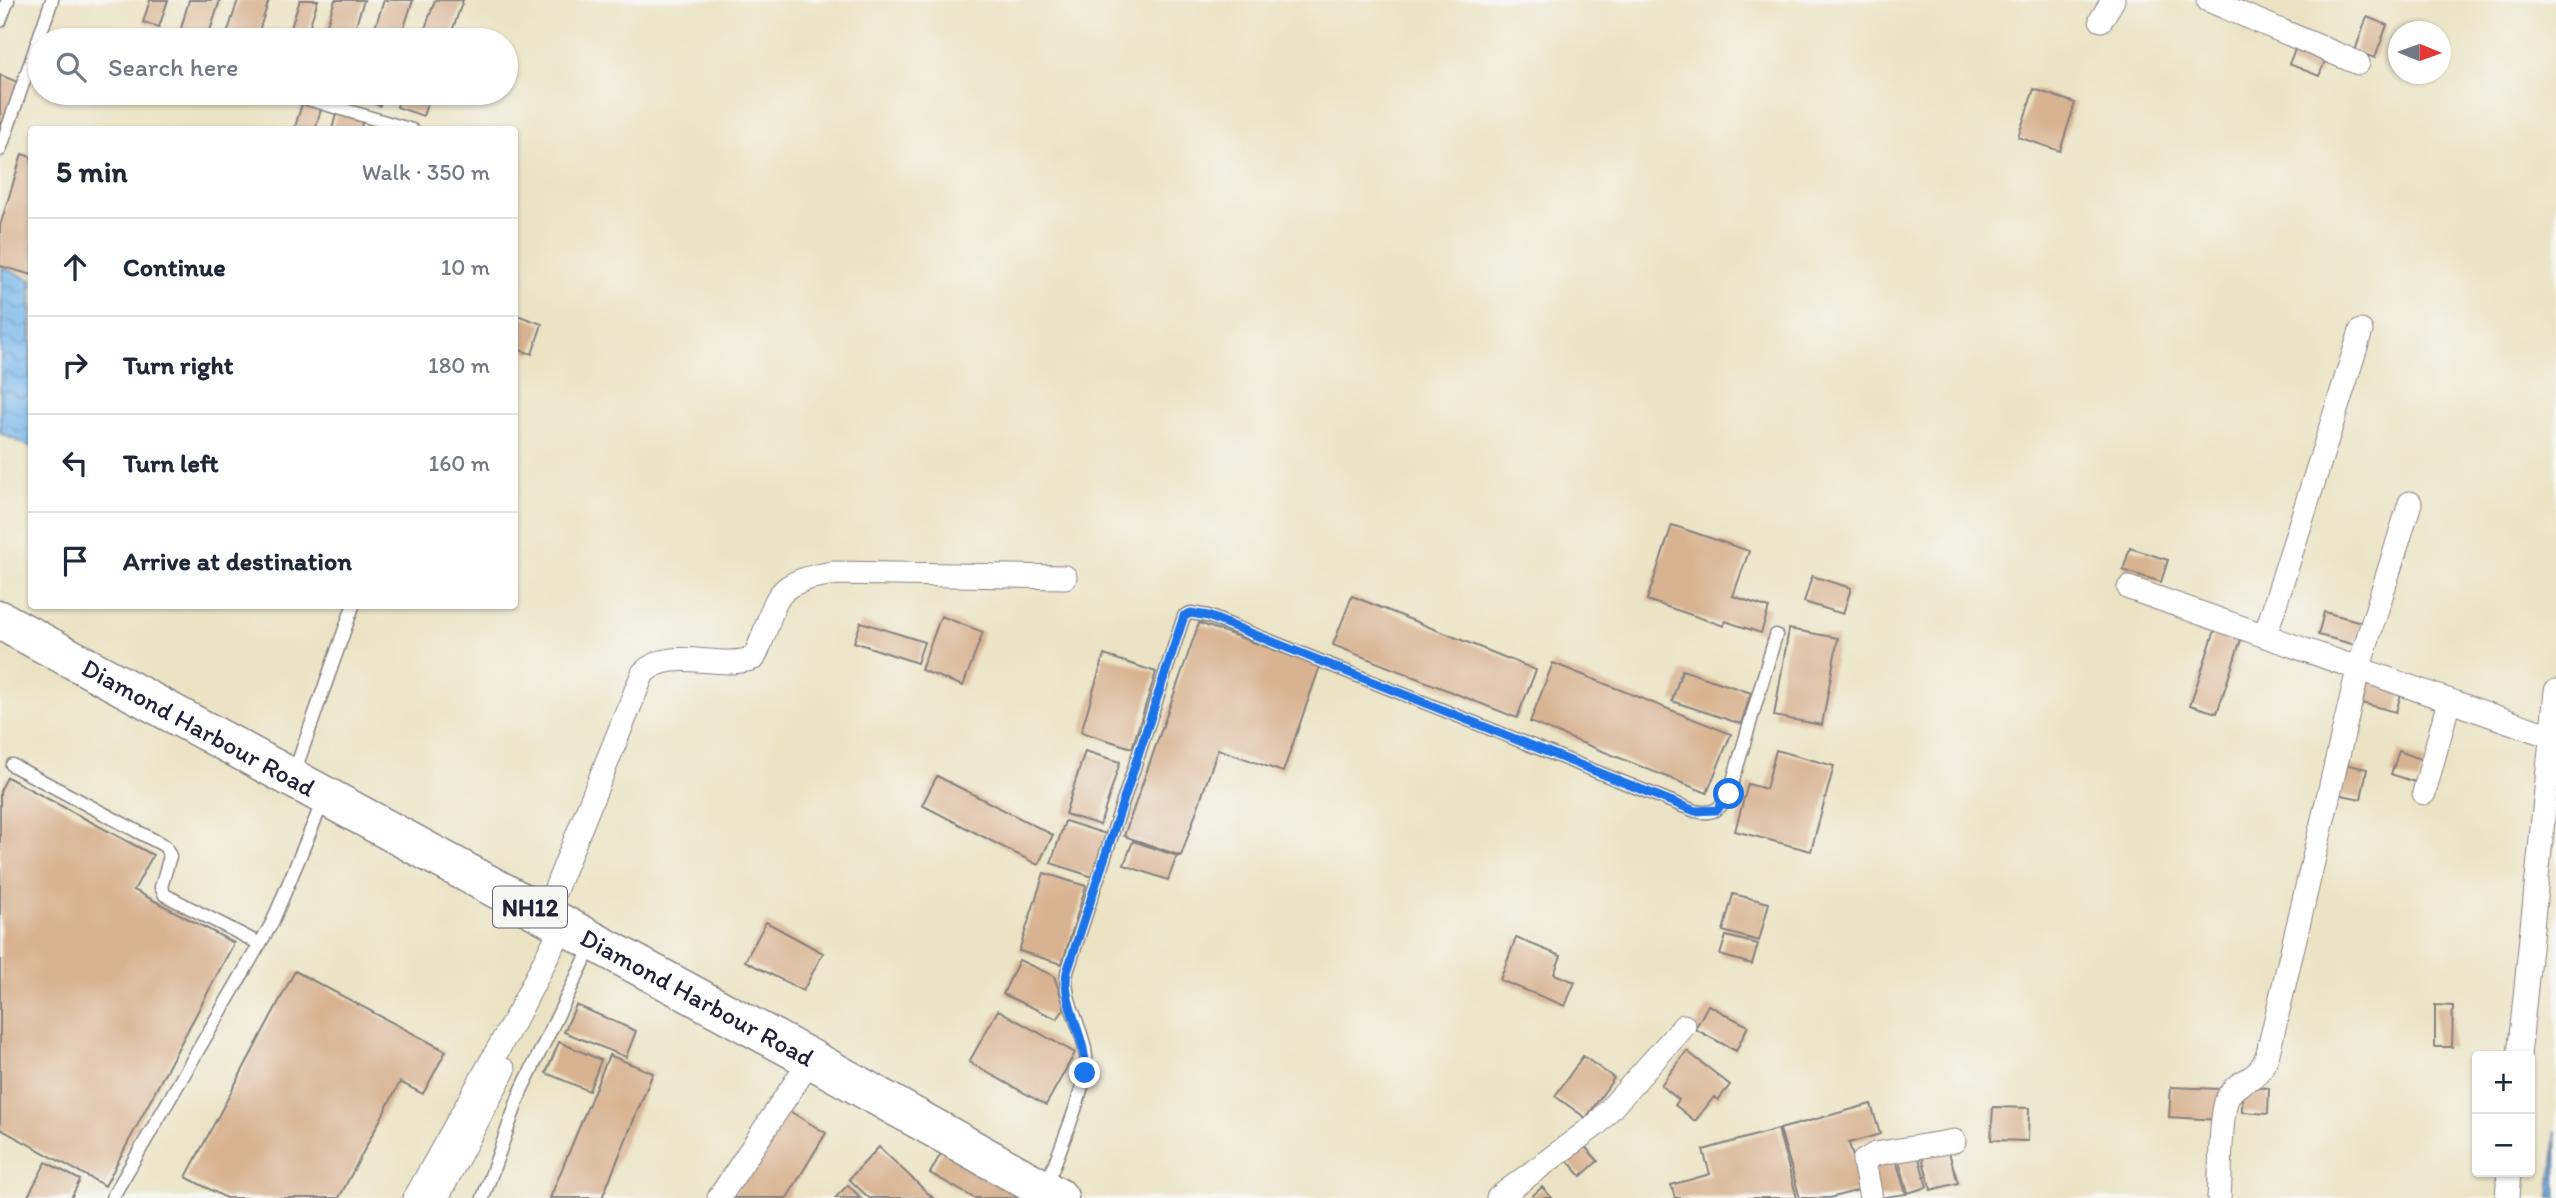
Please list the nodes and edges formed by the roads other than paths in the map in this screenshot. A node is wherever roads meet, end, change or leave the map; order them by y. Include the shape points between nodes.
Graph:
1 (8, 0) edge
2 (52, 0) edge
3 (2113, 0) edge
4 (2208, 0) edge
5 (2101, 20) dead end
6 (0, 21) edge
7 (43, 28) edge
8 (2358, 63) dead end
9 (28, 72) edge
10 (328, 105) edge
11 (399, 126) edge
12 (0, 150) edge
13 (2361, 331) dead end
14 (2410, 503) dead end
15 (1065, 577) dead end
16 (2129, 588) dead end
17 (352, 609) edge
18 (6, 627) edge
19 (1776, 635) dead end
20 (2265, 636) junction
21 (2358, 670) junction
22 (2556, 691) edge
23 (2449, 701) junction
24 (2550, 736) junction
25 (12, 765) dead end
26 (308, 788) junction
27 (2424, 793) dead end
28 (570, 929) junction
29 (260, 944) junction
30 (1684, 1026) dead end
31 (2519, 1051) edge
32 (811, 1059) junction
33 (1954, 1141) dead end
34 (2509, 1177) edge
35 (1052, 1194) edge
36 (112, 1198) edge
37 (415, 1198) edge
38 (437, 1198) edge
39 (483, 1198) edge
40 (719, 1198) edge
41 (1498, 1198) edge
42 (1871, 1198) edge
43 (2220, 1198) edge
44 (2507, 1198) edge

1 - 6 lane
2 - 7 lane
3 - 5 street
4 - 8 street
9 - 12 lane
10 - 11 lane
13 - 20 street
14 - 21 street
15 - 28 street via 815,575 788,584 774,600 754,658 736,664 655,662 643,673
16 - 20 street
17 - 26 lane
18 - 26 highway, Diamond Harbour Road / NH12
19 - 35 lane via 1729,794 1710,813 1695,811 1208,616 1184,616 1067,972 1067,989 1086,1052 1085,1073
20 - 21 street
21 - 23 street
21 - 43 street via 2268,1054 2257,1077 2234,1088 2224,1107
22 - 24 street
23 - 24 street
23 - 27 street
24 - 31 street
25 - 29 lane via 165,846 170,856 161,887 165,895
26 - 28 highway, Diamond Harbour Road / NH12
26 - 29 lane via 286,893
28 - 32 highway, Diamond Harbour Road / NH12
28 - 37 street
28 - 38 street
28 - 39 lane
29 - 36 lane
30 - 41 street via 1597,1124
32 - 35 highway, Diamond Harbour Road / NH12
32 - 40 street
33 - 42 street via 1875,1154 1864,1161
34 - 44 street

